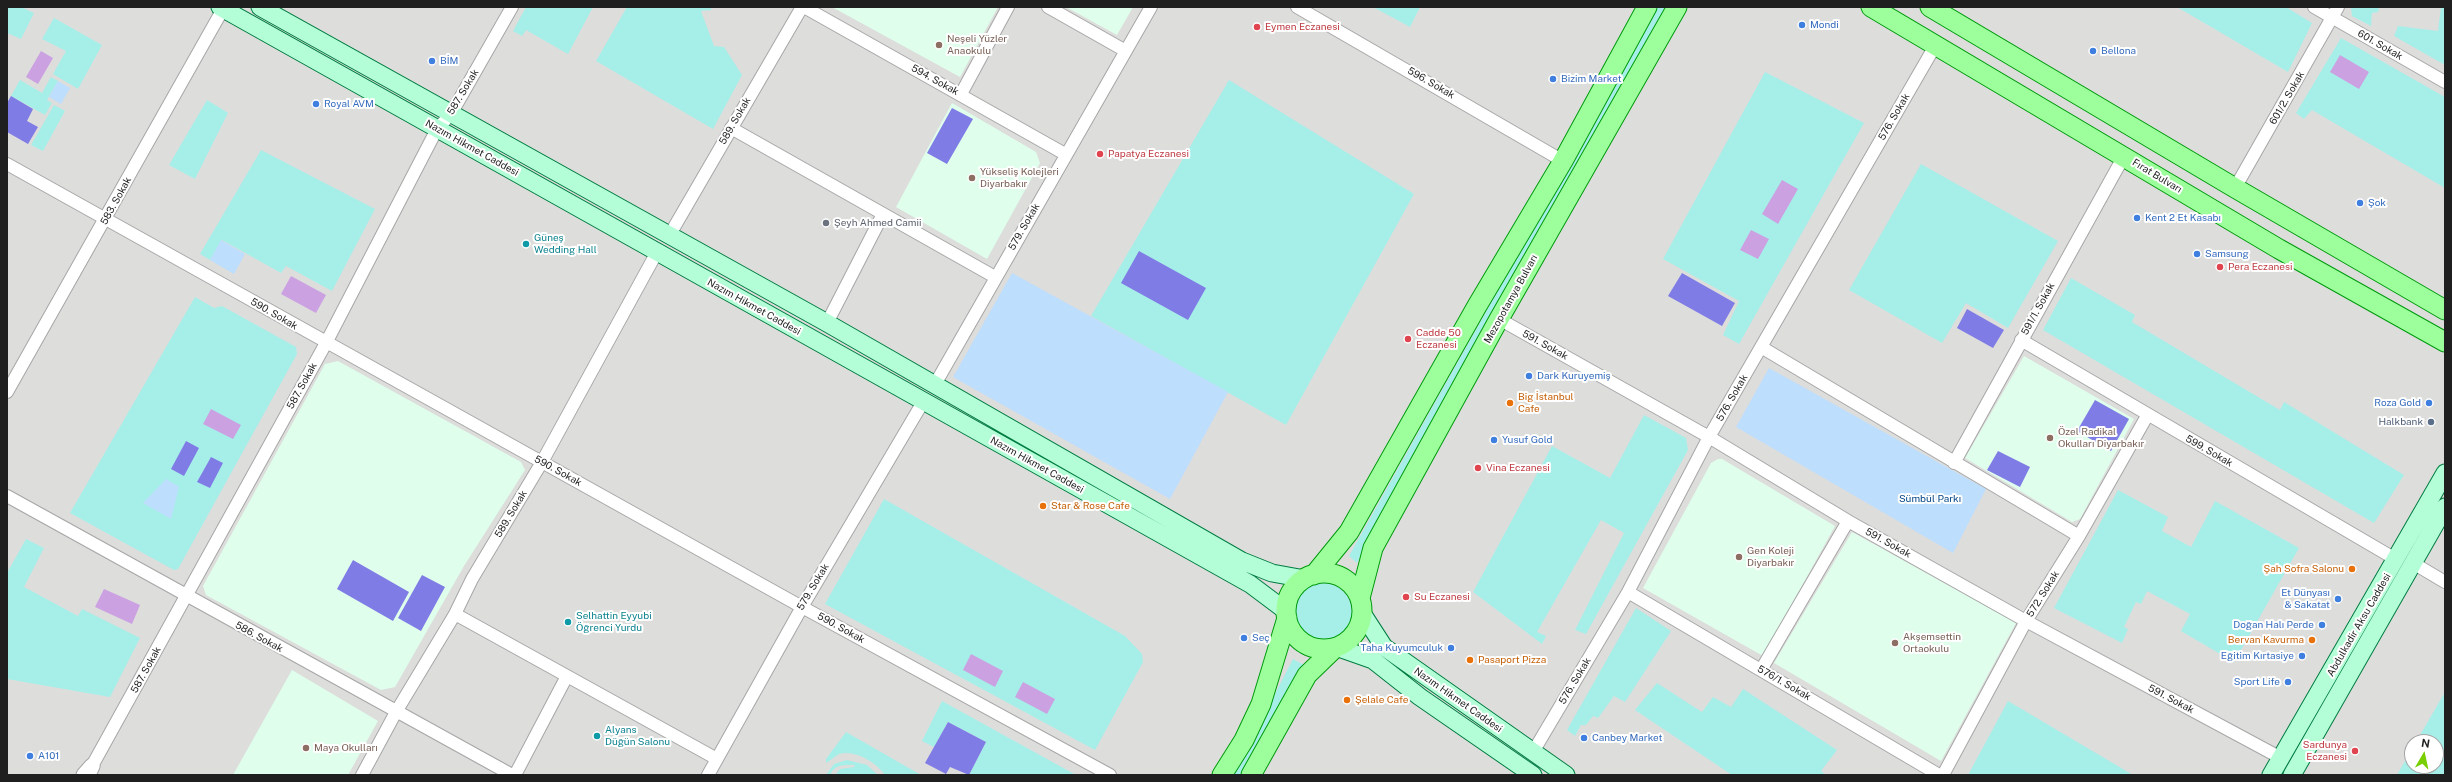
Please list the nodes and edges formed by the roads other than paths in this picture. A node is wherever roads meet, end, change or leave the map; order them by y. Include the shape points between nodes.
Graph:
1 (260, 7) edge
2 (512, 7) edge
3 (803, 7) edge
4 (1008, 7) edge
5 (1048, 7) edge
6 (1151, 7) edge
7 (1298, 7) edge
8 (1647, 7) edge
9 (1678, 7) edge
10 (1871, 7) edge
11 (1930, 7) edge
12 (2314, 7) edge
13 (2338, 7) edge
14 (221, 8) edge
15 (2332, 18) junction
16 (1935, 46) junction
17 (1124, 50) junction
18 (2445, 82) edge
19 (961, 94) junction
20 (451, 114) junction
21 (731, 128) junction
22 (437, 129) junction
23 (1065, 154) junction
24 (2124, 156) junction
25 (1563, 161) junction
26 (8, 168) edge
27 (2235, 188) junction
28 (883, 214) junction
29 (106, 218) junction
30 (669, 236) junction
31 (657, 252) junction
32 (995, 277) junction
33 (2445, 310) edge
34 (1499, 320) junction
35 (827, 323) junction
36 (2022, 340) junction
37 (2445, 342) edge
38 (326, 343) junction
39 (1762, 347) junction
40 (934, 386) junction
41 (7, 392) edge
42 (924, 402) junction
43 (2147, 416) junction
44 (1709, 437) junction
45 (542, 462) junction
46 (1954, 463) junction
47 (2445, 473) edge
48 (7, 496) edge
49 (2445, 507) edge
50 (1848, 521) junction
51 (2079, 536) junction
52 (2405, 562) junction
53 (1309, 577) junction
54 (2445, 582) edge
55 (1628, 592) junction
56 (187, 597) junction
57 (1361, 606) junction
58 (802, 607) junction
59 (455, 614) junction
60 (1286, 614) junction
61 (2026, 621) junction
62 (1336, 647) junction
63 (1761, 670) junction
64 (567, 676) junction
65 (396, 712) junction
66 (1533, 752) junction
67 (2281, 758) junction
68 (717, 759) junction
69 (88, 772) edge
70 (1528, 774) edge
71 (2293, 774) edge
72 (362, 775) edge
73 (512, 775) edge
74 (515, 775) edge
75 (708, 775) edge
76 (1110, 775) edge
77 (1222, 775) edge
78 (1251, 775) edge
79 (1566, 775) edge
80 (1939, 775) edge
81 (1943, 775) edge
82 (2271, 775) edge

1 - 20 main road, Nazım Hikmet Caddesi
2 - 20 street, 587. Sokak
3 - 19 street, 594. Sokak
3 - 21 street, 589. Sokak
4 - 19 street
5 - 17 street
6 - 17 street, 579. Sokak
7 - 25 street, 596. Sokak
8 - 25 main road
9 - 34 main road, Mezopotamya Bulvarı
10 - 16 main road, Fırat Bulvarı
11 - 27 main road
12 - 15 street, 601. Sokak
13 - 15 street, 601/2. Sokak
14 - 22 main road, Nazım Hikmet Caddesi
14 - 29 street, 583. Sokak
15 - 18 street, 601. Sokak
15 - 27 street, 601/2. Sokak
16 - 24 main road, Fırat Bulvarı
16 - 39 street, 576. Sokak
17 - 23 street, 579. Sokak
19 - 23 street, 594. Sokak
20 - 22 street, 587. Sokak
20 - 30 main road, Nazım Hikmet Caddesi
21 - 28 street
21 - 30 street, 589. Sokak
22 - 31 main road, Nazım Hikmet Caddesi
22 - 38 street, 587. Sokak
23 - 32 street, 579. Sokak
24 - 36 street, 591/1. Sokak
24 - 37 main road, Fırat Bulvarı via 2279,249
25 - 53 main road via 1477,306 1349,532
26 - 29 street, 590. Sokak
27 - 33 main road
28 - 32 street
28 - 35 street
29 - 38 street, 590. Sokak
29 - 41 street, 583. Sokak
30 - 35 main road, Nazım Hikmet Caddesi
31 - 42 main road, Nazım Hikmet Caddesi
31 - 45 street, 589. Sokak
32 - 40 street, 579. Sokak
34 - 44 street, 591. Sokak
34 - 57 main road, Mezopotamya Bulvarı via 1373,548
35 - 40 main road, Nazım Hikmet Caddesi
36 - 43 street, 599. Sokak
36 - 46 street, 591/1. Sokak
38 - 45 street, 590. Sokak
38 - 56 street, 587. Sokak
39 - 44 street, 576. Sokak
39 - 46 street
40 - 53 main road, Nazım Hikmet Caddesi via 1242,560 1272,573
42 - 58 street, 579. Sokak
42 - 60 main road, Nazım Hikmet Caddesi via 1250,584
43 - 51 street, 572. Sokak
43 - 52 street, 599. Sokak
44 - 50 street, 591. Sokak
44 - 55 street, 576. Sokak
45 - 58 street, 590. Sokak
45 - 59 street, 589. Sokak via 472,579
46 - 51 street
47 - 52 main road, Abdulkadir Aksu Caddesi
48 - 56 street, 586. Sokak
49 - 52 main road, Abdulkadir Aksu Caddesi
50 - 61 street, 591. Sokak
50 - 63 street
51 - 61 street, 572. Sokak
52 - 54 street, 599. Sokak
52 - 67 main road, Abdulkadir Aksu Caddesi
52 - 71 main road, Abdulkadir Aksu Caddesi
53 - 57 main road via 1328,573 1342,577 1353,586
53 - 60 main road via 1293,589
55 - 63 street, 576/1. Sokak
55 - 66 street, 576. Sokak
56 - 65 street, 586. Sokak
56 - 69 street, 587. Sokak
57 - 62 main road via 1355,634
57 - 66 main road, Nazım Hikmet Caddesi via 1384,647
58 - 68 street, 579. Sokak
58 - 76 street, 590. Sokak
59 - 64 street
59 - 65 street, 589. Sokak
60 - 62 main road via 1292,632 1305,644 1321,649
60 - 77 main road via 1261,704 1244,740
61 - 67 street, 591. Sokak
61 - 81 street, 572. Sokak
62 - 70 main road, Nazım Hikmet Caddesi via 1374,660 1420,697
62 - 78 main road via 1307,675
63 - 80 street, 576/1. Sokak
64 - 68 street
64 - 74 street
65 - 72 street, 589. Sokak
65 - 73 street, 586. Sokak
66 - 79 main road, Nazım Hikmet Caddesi
67 - 82 main road, Abdulkadir Aksu Caddesi
68 - 75 street, 579. Sokak

